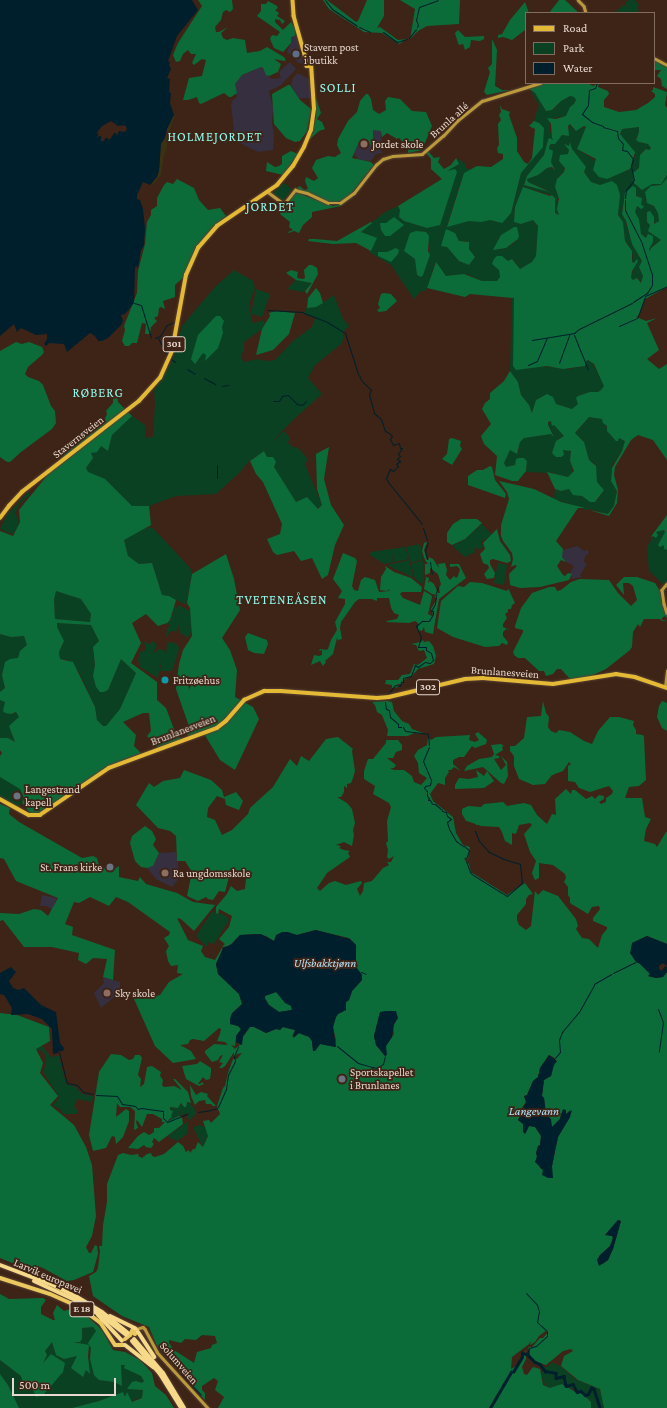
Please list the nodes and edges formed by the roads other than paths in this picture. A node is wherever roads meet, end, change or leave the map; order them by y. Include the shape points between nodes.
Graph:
1 (293, 0) edge
2 (578, 0) edge
3 (586, 12) edge
4 (655, 59) edge
5 (667, 65) edge
6 (537, 84) edge
7 (269, 191) junction
8 (0, 520) edge
9 (667, 584) edge
10 (667, 613) edge
11 (667, 671) edge
12 (666, 687) edge
13 (0, 799) edge
14 (0, 1266) edge
15 (0, 1277) edge
16 (82, 1303) junction
17 (90, 1304) junction
18 (130, 1336) junction
19 (165, 1378) junction
20 (181, 1408) edge
21 (184, 1408) edge
22 (208, 1408) edge

1 - 7 main road, Stavernsveien / 301 via 293,14 309,64 314,109 308,137 294,166
2 - 3 main road
4 - 5 main road
6 - 7 main road, Brunla allé via 482,101 422,154 383,159 354,193 340,203 326,203 307,193 294,190 284,204
7 - 8 main road, Stavernsveien / 301 via 222,223 208,236 192,260 183,291 172,353 164,371 150,390 17,496
9 - 10 main road via 662,590
11 - 12 main road
12 - 13 main road, Brunlanesveien / 302 via 616,674 553,684 470,678 377,698 293,692 265,693 251,696 240,704 224,724 214,730 112,767 45,813 36,816 27,814
14 - 16 highway, Larvik europavei / E 18
14 - 17 highway, Larvik europavei / E 18 via 59,1288
15 - 18 highway, E 18 via 62,1299 86,1312 103,1326 117,1345
16 - 18 highway, Larvik europavei / E 18
16 - 18 highway, E 18
17 - 18 highway, E 18
17 - 18 highway, Larvik europavei / E 18
18 - 19 highway, Larvik europavei / E 18
18 - 19 highway, E 18
18 - 19 highway, E 18 via 138,1354
18 - 22 main road, Solumveien via 146,1329 157,1352
19 - 20 highway, Larvik europavei / E 18
19 - 21 highway, Larvik europavei / E 18

